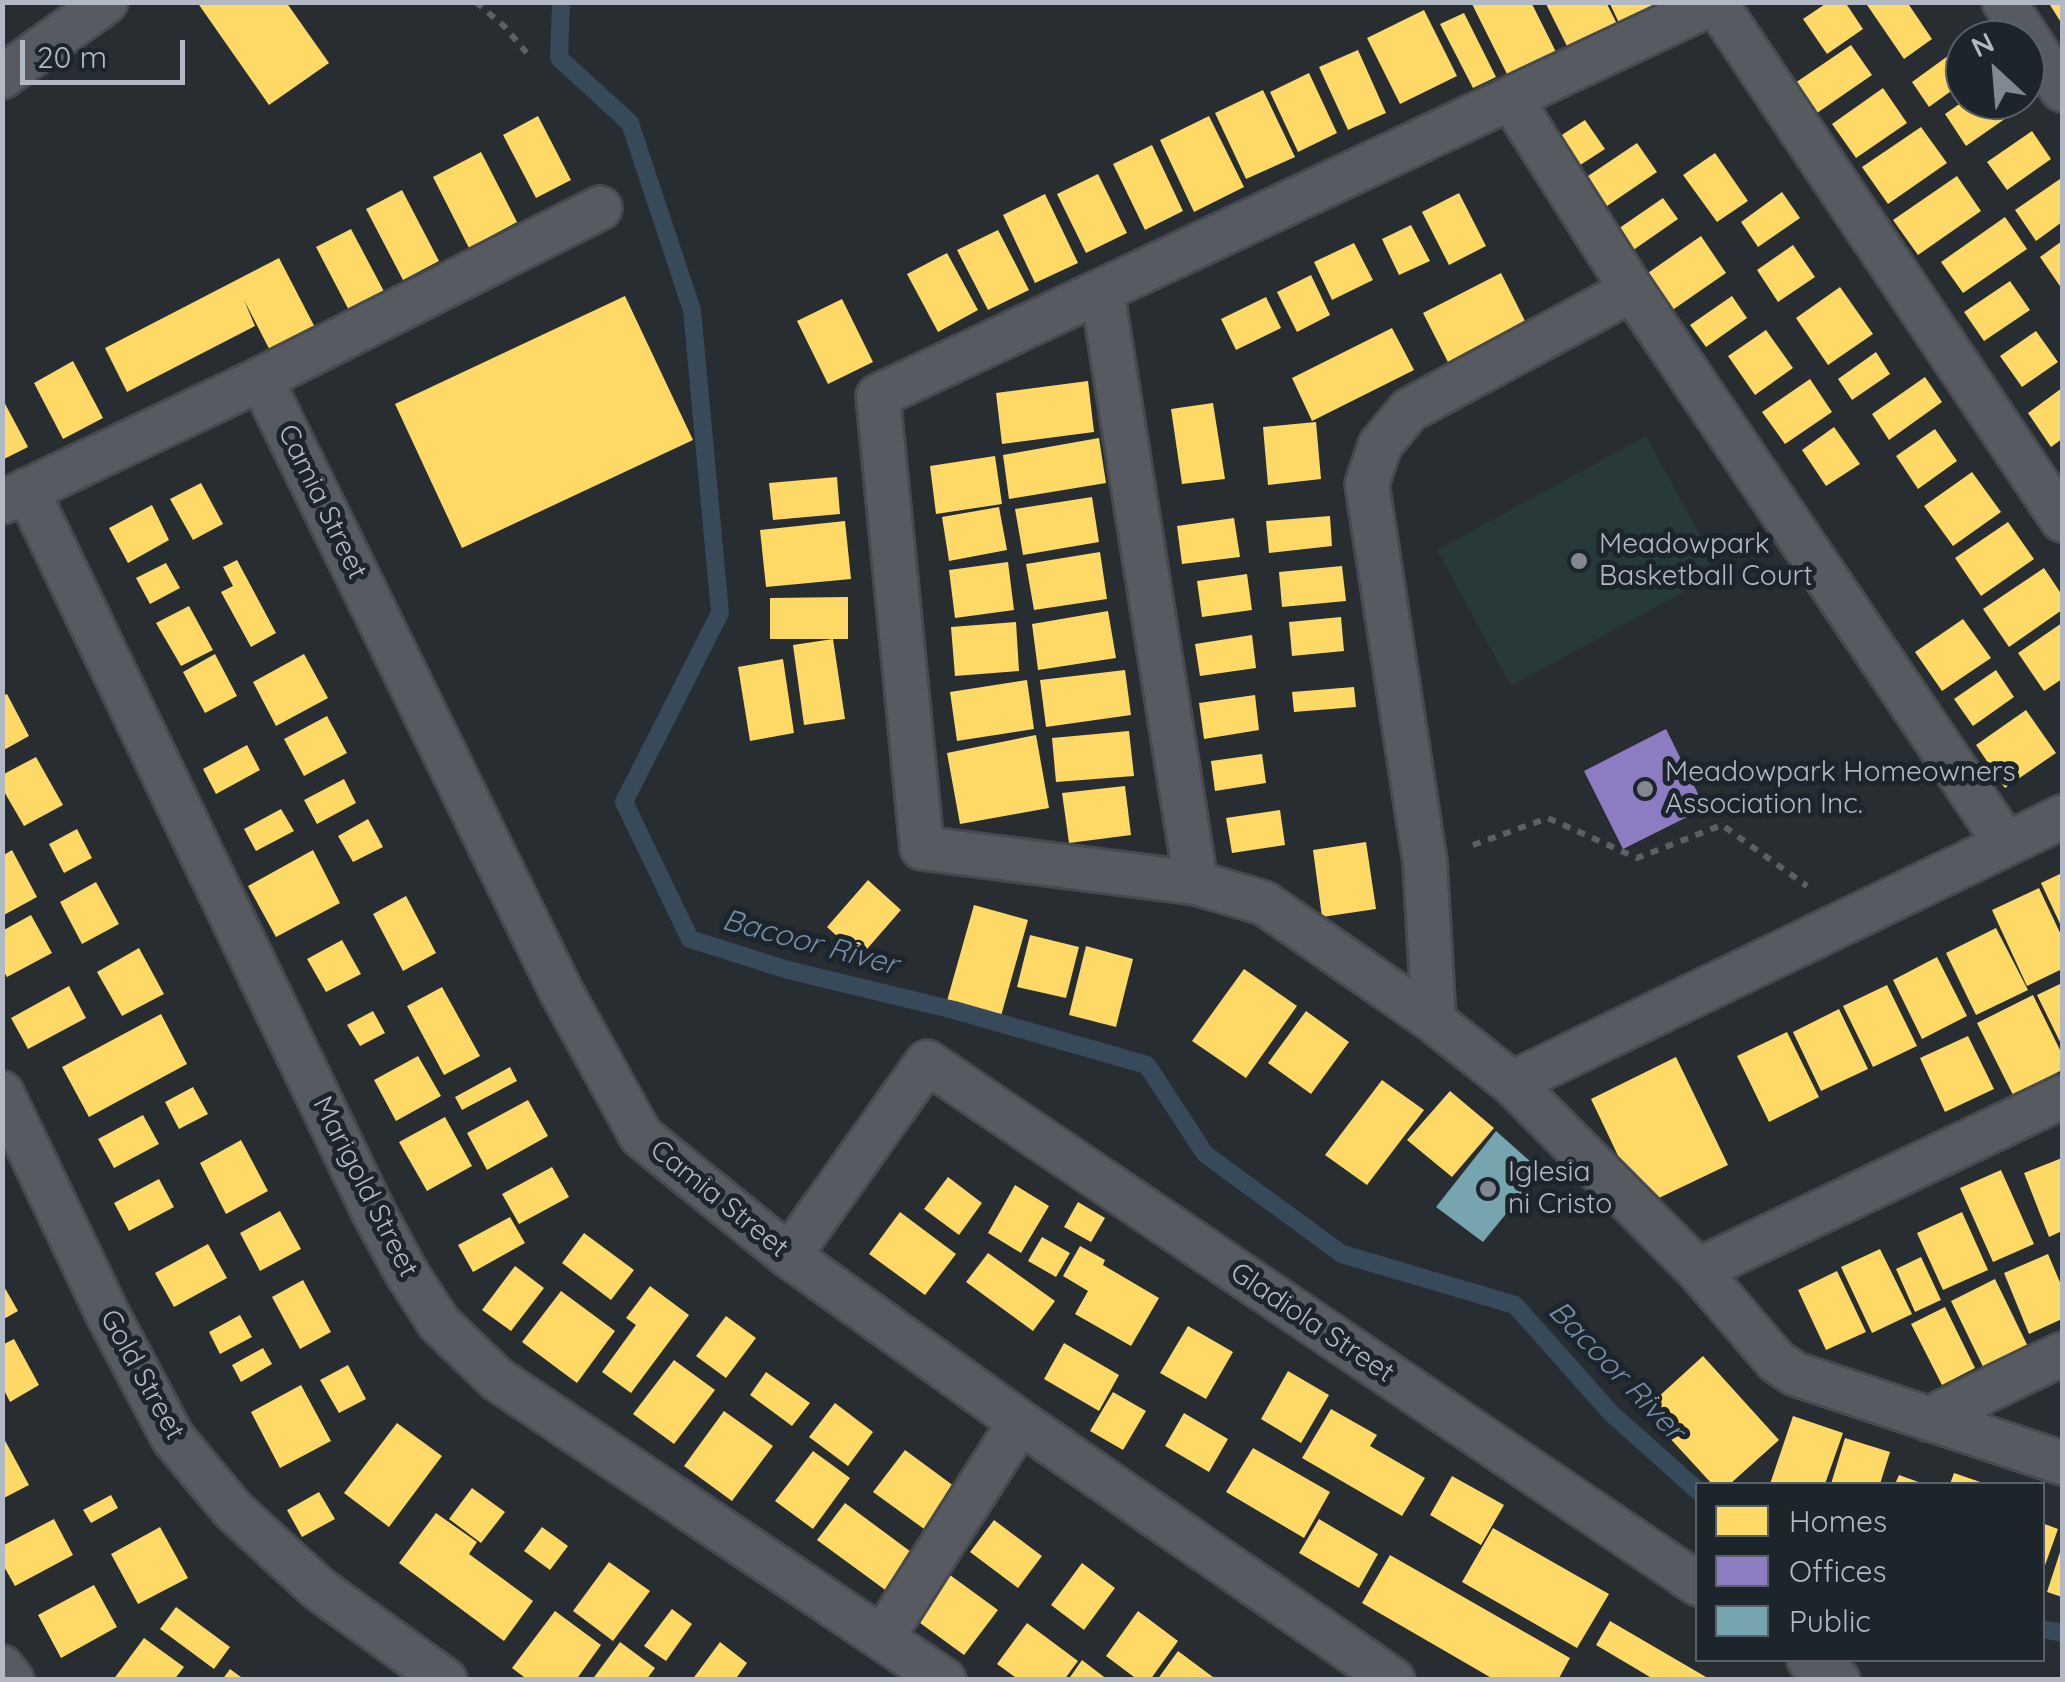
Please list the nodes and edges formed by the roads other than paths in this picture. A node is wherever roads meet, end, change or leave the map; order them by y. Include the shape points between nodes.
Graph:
1 (106, 2) edge
2 (1715, 2) edge
3 (2004, 2) edge
4 (2, 77) edge
5 (2062, 90) edge
6 (1510, 99) junction
7 (600, 208) dead end
8 (1632, 290) junction
9 (1102, 292) junction
10 (262, 379) junction
11 (15, 496) edge
12 (2062, 520) edge
13 (2062, 817) edge
14 (2006, 844) junction
15 (1196, 883) junction
16 (1434, 1021) junction
17 (1512, 1084) junction
18 (2, 1093) edge
19 (2062, 1097) edge
20 (789, 1256) junction
21 (1698, 1270) junction
22 (2062, 1354) edge
23 (1928, 1418) junction
24 (1020, 1422) junction
25 (2062, 1463) edge
26 (1695, 1582) edge
27 (883, 1637) junction
28 (1812, 1662) edge
29 (2, 1667) edge
30 (12, 1680) edge
31 (445, 1680) edge
32 (944, 1680) edge
33 (1393, 1680) edge
34 (1838, 1680) edge

1 - 4 street
2 - 6 street
2 - 12 street
3 - 5 street
6 - 8 street
6 - 9 street
7 - 10 street
8 - 14 street
8 - 16 street via 1409,410 1380,445 1367,484 1425,862
9 - 15 street
9 - 15 street via 878,396 922,848
10 - 11 street
10 - 20 street, Camia Street via 562,993 641,1136
11 - 27 street, Marigold Street via 373,1212 439,1323 497,1379
13 - 14 street
14 - 17 street
15 - 16 street via 1264,903
16 - 17 street
17 - 21 street
18 - 31 street, Gold Street via 173,1438 234,1512 319,1589
19 - 21 street
20 - 24 street, Camia Street
20 - 26 street, Gladiola Street via 927,1062
21 - 23 street via 1796,1374
22 - 23 street
23 - 25 street
24 - 27 street
24 - 33 street, Camia Street
27 - 32 street, Marigold Street
28 - 34 street
29 - 30 street

